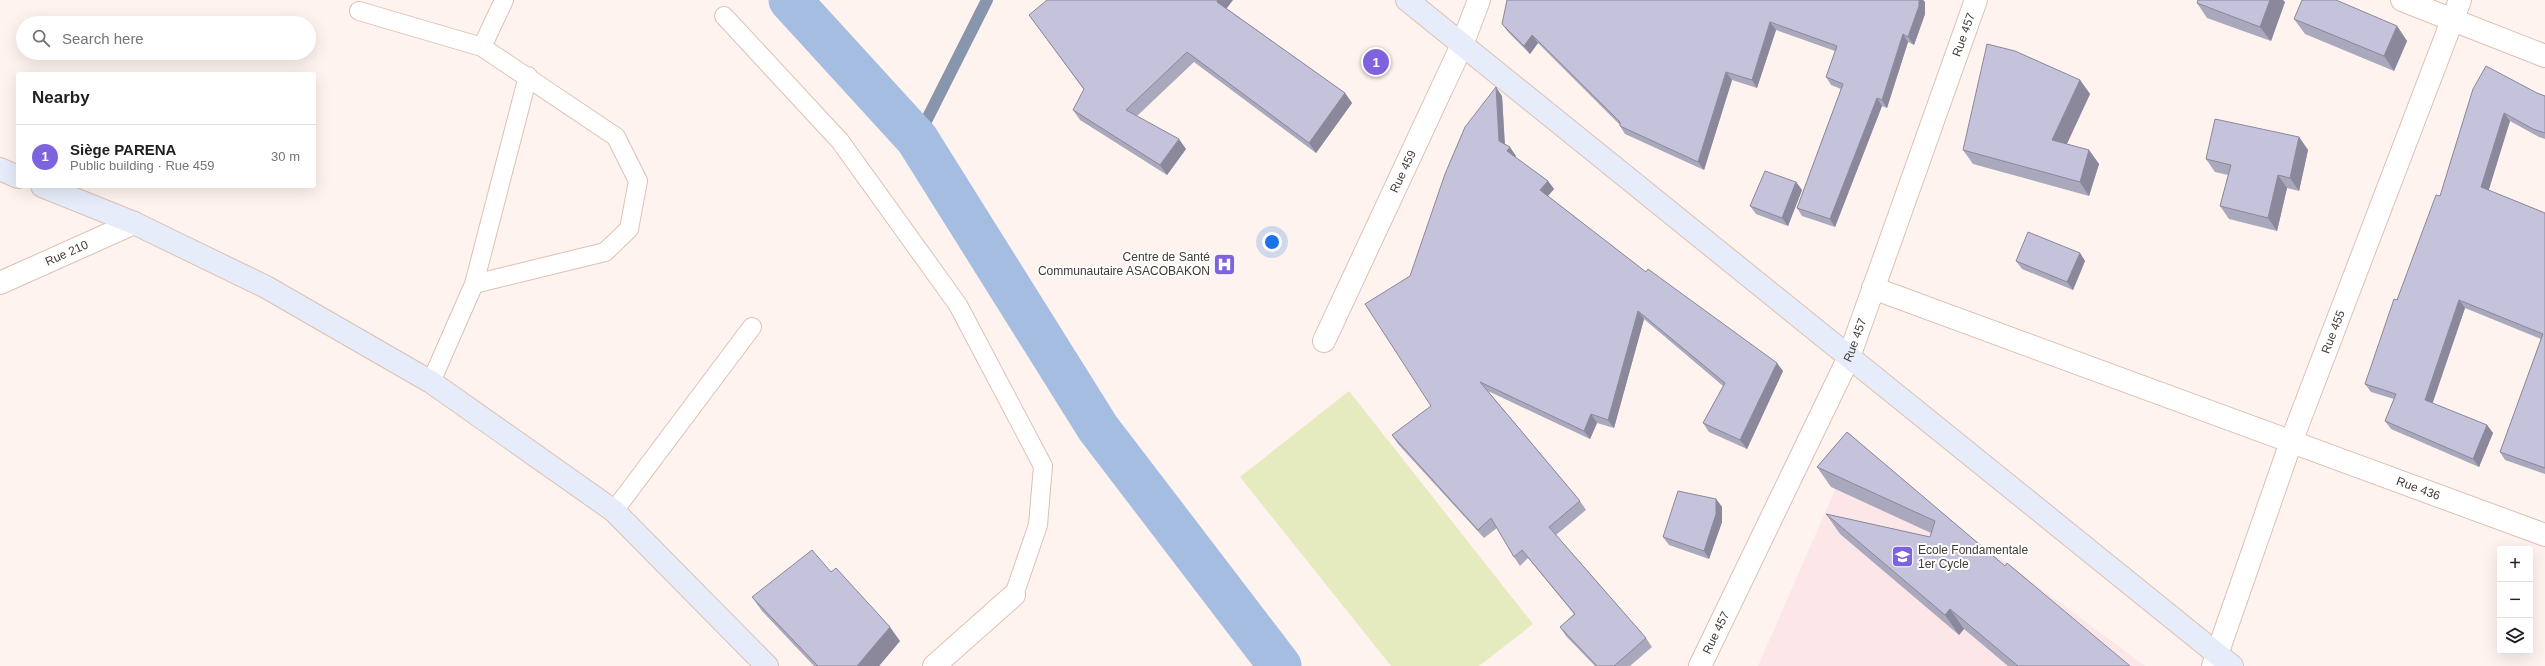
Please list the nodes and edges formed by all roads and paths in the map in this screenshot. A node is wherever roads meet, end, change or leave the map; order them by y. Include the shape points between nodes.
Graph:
1 (504, 0) edge
2 (1407, 0) edge
3 (1478, 0) edge
4 (1976, 0) edge
5 (2402, 0) edge
6 (2456, 10) edge
7 (359, 11) dead end
8 (724, 16) dead end
9 (1462, 45) junction
10 (482, 47) junction
11 (2545, 56) edge
12 (528, 76) junction
13 (0, 169) edge
14 (16, 176) edge
15 (47, 188) edge
16 (134, 223) junction
17 (0, 283) edge
18 (474, 284) junction
19 (1872, 288) junction
20 (752, 326) dead end
21 (1324, 341) dead end
22 (1849, 357) junction
23 (431, 382) junction
24 (2291, 442) junction
25 (614, 511) junction
26 (2545, 535) edge
27 (1014, 595) joint
28 (2221, 662) edge
29 (766, 666) edge
30 (934, 666) edge
31 (1700, 666) edge

1 - 10 lane
2 - 9 street
3 - 9 street, Rue 459
4 - 19 street, Rue 457
5 - 6 street
6 - 11 street
6 - 24 street, Rue 455
7 - 10 lane
8 - 27 lane via 840,141 958,305 1043,466 1038,526
9 - 21 street, Rue 459
9 - 22 street
10 - 12 lane
12 - 18 lane
12 - 18 lane via 616,137 638,181 629,229 605,252
13 - 14 street
15 - 16 street
16 - 17 street, Rue 210
16 - 23 street via 266,287
18 - 23 lane
19 - 22 street, Rue 457
19 - 24 street, Rue 436
20 - 25 lane
22 - 28 street
22 - 31 street, Rue 457
23 - 25 street
24 - 26 street, Rue 436
24 - 28 street, Rue 455
25 - 29 street
27 - 30 street

